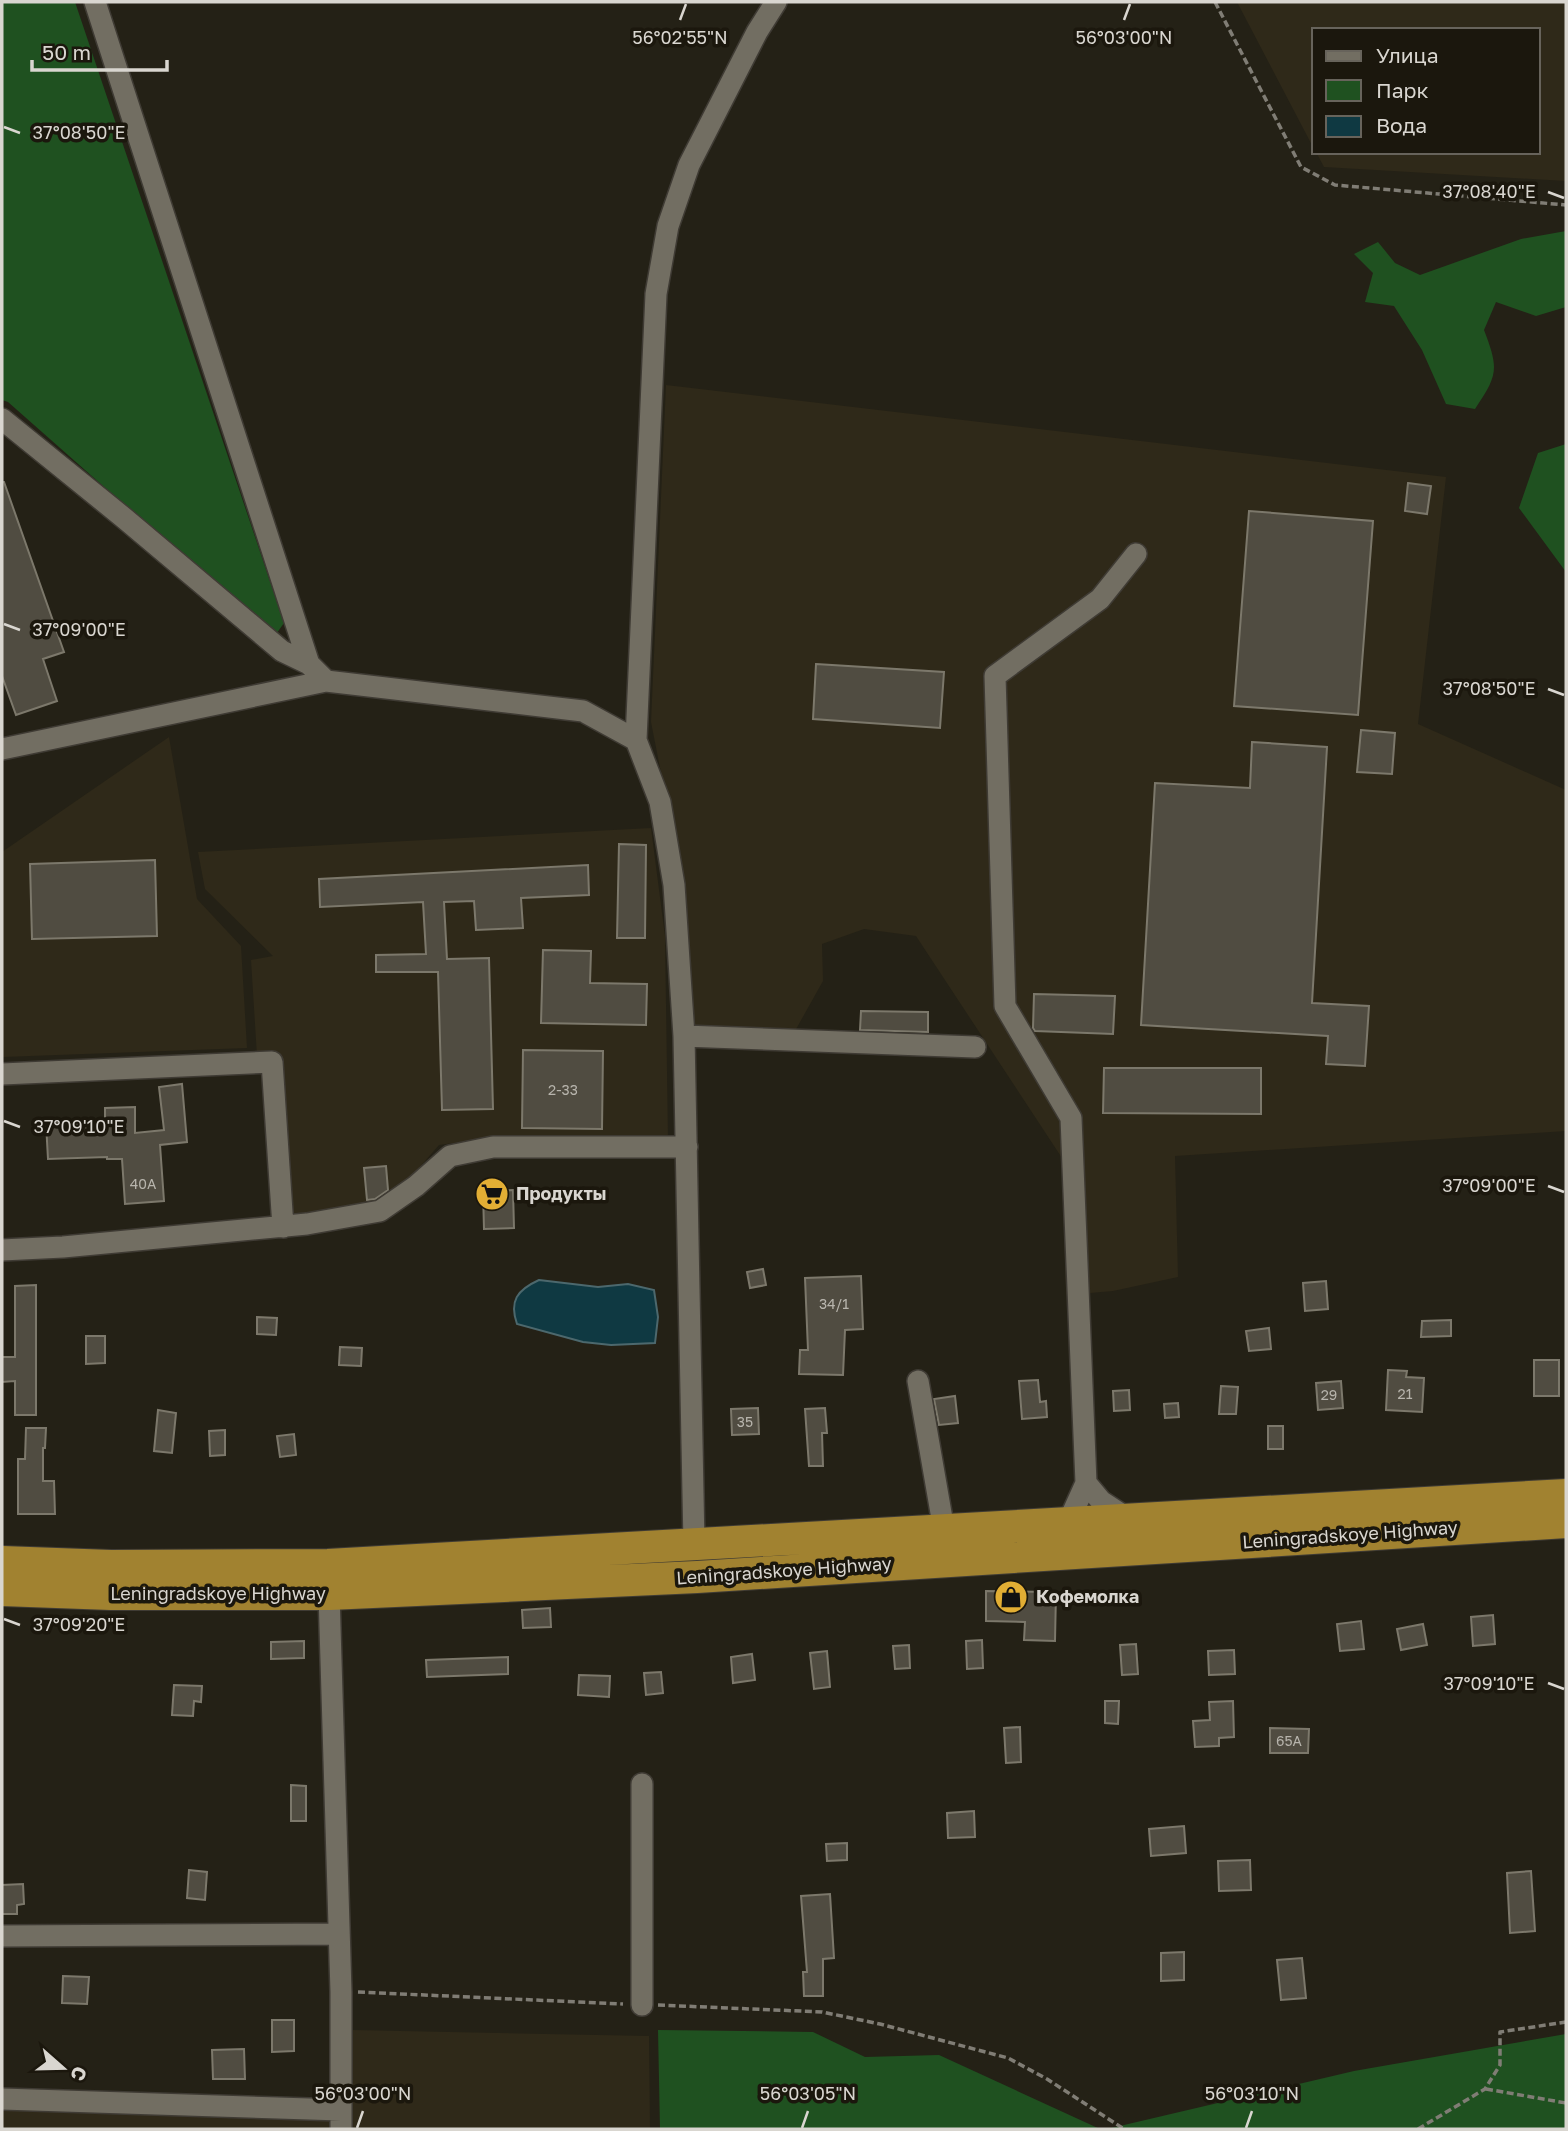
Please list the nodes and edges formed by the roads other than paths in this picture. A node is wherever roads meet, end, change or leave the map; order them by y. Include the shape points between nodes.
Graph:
1 (95, 2) edge
2 (776, 2) edge
3 (2, 419) edge
4 (1136, 554) dead end
5 (309, 664) junction
6 (326, 681) junction
7 (635, 740) junction
8 (2, 748) edge
9 (684, 1036) junction
10 (975, 1047) dead end
11 (2, 1074) edge
12 (687, 1147) junction
13 (283, 1227) junction
14 (2, 1250) edge
15 (918, 1381) dead end
16 (1087, 1483) junction
17 (1566, 1495) edge
18 (1131, 1521) junction
19 (1566, 1522) edge
20 (1061, 1524) junction
21 (944, 1530) junction
22 (695, 1544) junction
23 (2, 1562) edge
24 (2, 1590) edge
25 (329, 1594) junction
26 (642, 1784) dead end
27 (339, 1934) junction
28 (2, 1936) edge
29 (642, 2005) road end
30 (2, 2099) edge
31 (341, 2119) edge

1 - 5 street
2 - 7 street via 689,165 668,226 656,294
3 - 5 street via 282,651
4 - 16 street via 1100,599 995,676 1005,1006 1071,1118
5 - 6 street
6 - 7 street via 583,711
6 - 8 street
7 - 9 street via 660,802 674,885
9 - 10 street
9 - 12 street
11 - 13 street via 272,1062
12 - 13 street via 493,1147 450,1156 380,1211
12 - 22 street
13 - 14 street
15 - 21 street
16 - 18 street via 1101,1501
16 - 20 street via 1072,1514
17 - 18 highway, Leningradskoye Highway
18 - 20 highway, Leningradskoye Highway
19 - 25 highway, Leningradskoye Highway via 696,1577
20 - 21 highway, Leningradskoye Highway
21 - 22 highway, Leningradskoye Highway
22 - 23 highway, Leningradskoye Highway via 328,1565
24 - 25 highway, Leningradskoye Highway
25 - 27 street
26 - 29 street
27 - 28 street
27 - 31 street
30 - 31 street

